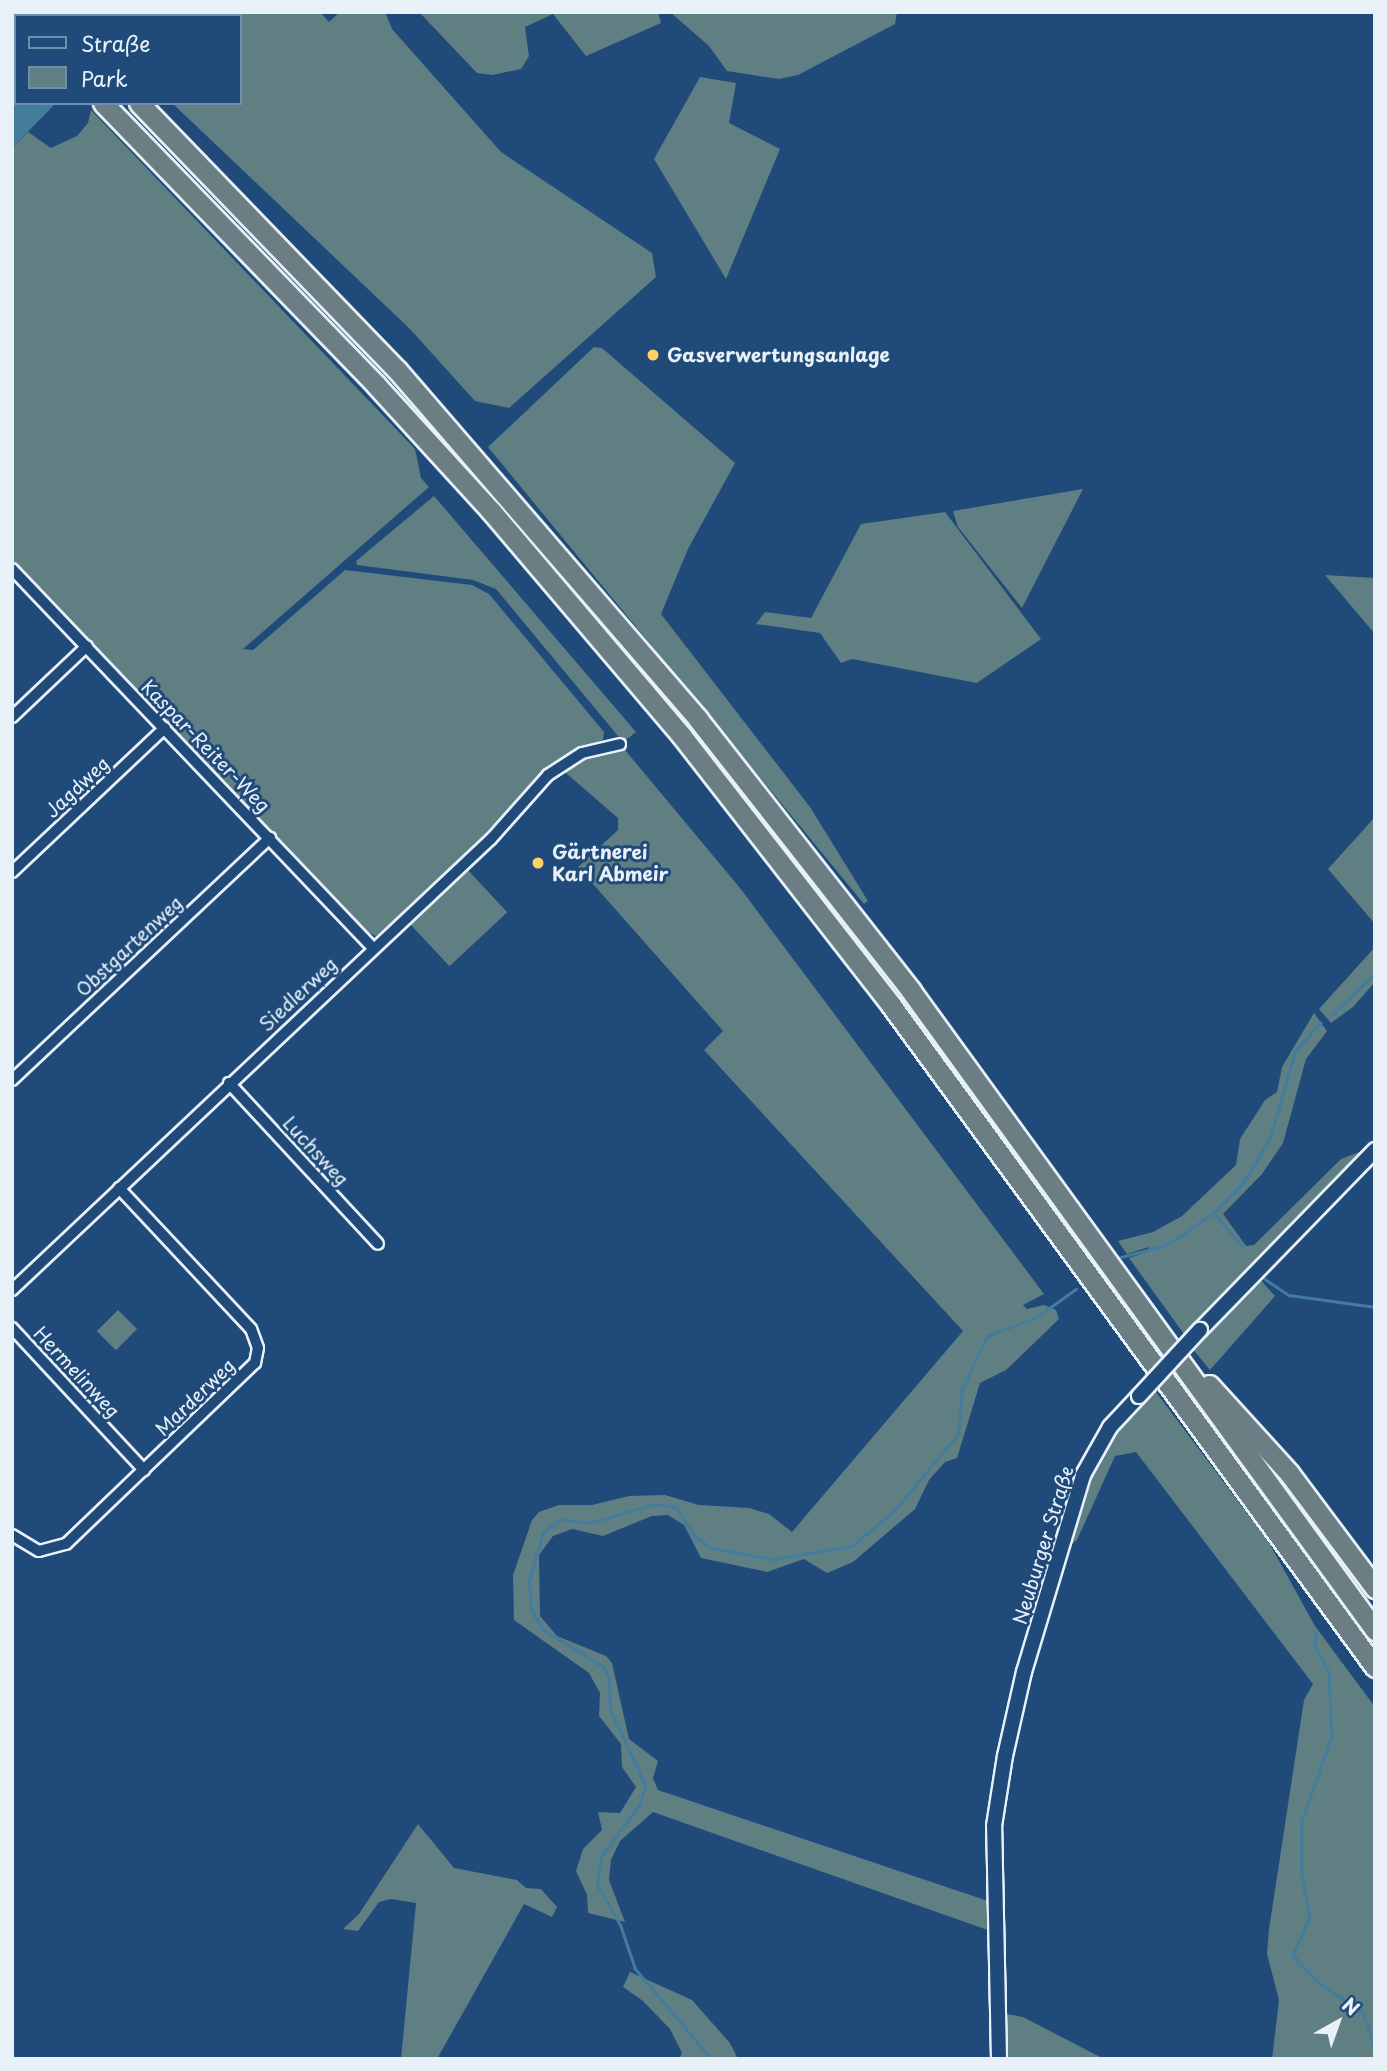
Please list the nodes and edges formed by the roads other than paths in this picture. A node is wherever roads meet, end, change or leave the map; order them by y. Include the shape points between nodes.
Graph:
1 (105, 105) edge
2 (141, 105) edge
3 (12, 569) edge
4 (87, 646) junction
5 (12, 717) edge
6 (165, 728) junction
7 (620, 744) dead end
8 (270, 838) junction
9 (12, 872) edge
10 (373, 948) junction
11 (12, 1080) edge
12 (229, 1083) junction
13 (1375, 1150) edge
14 (119, 1188) junction
15 (378, 1244) dead end
16 (12, 1290) edge
17 (12, 1328) edge
18 (1170, 1349) junction
19 (144, 1470) junction
20 (12, 1535) edge
21 (1348, 1551) junction
22 (1375, 1577) edge
23 (1375, 1588) edge
24 (1375, 1630) edge
25 (1375, 1667) edge
26 (999, 2059) edge

1 - 25 highway via 376,385 491,511 681,735 891,1005
2 - 18 highway via 313,279 608,610 911,991
3 - 4 street, Kaspar-Reiter-Weg
4 - 5 street
4 - 6 street, Kaspar-Reiter-Weg
6 - 8 street, Kaspar-Reiter-Weg
6 - 9 street, Jagdweg
7 - 10 street, Siedlerweg via 582,753 548,775 491,839
8 - 10 street, Kaspar-Reiter-Weg
8 - 11 street, Obstgartenweg
10 - 12 street, Siedlerweg
12 - 14 street, Siedlerweg
12 - 15 street, Luchsweg
13 - 26 street, Neuburger Straße, bridge via 1139,1396 1098,1444 1083,1475 1024,1672 994,1826
14 - 16 street, Siedlerweg
14 - 19 street, Marderweg via 251,1329 258,1349 245,1375
17 - 19 street, Hermelinweg
18 - 21 highway via 1252,1431
18 - 24 highway
19 - 20 street, Marderweg via 64,1546 39,1551
21 - 22 highway
21 - 23 highway

